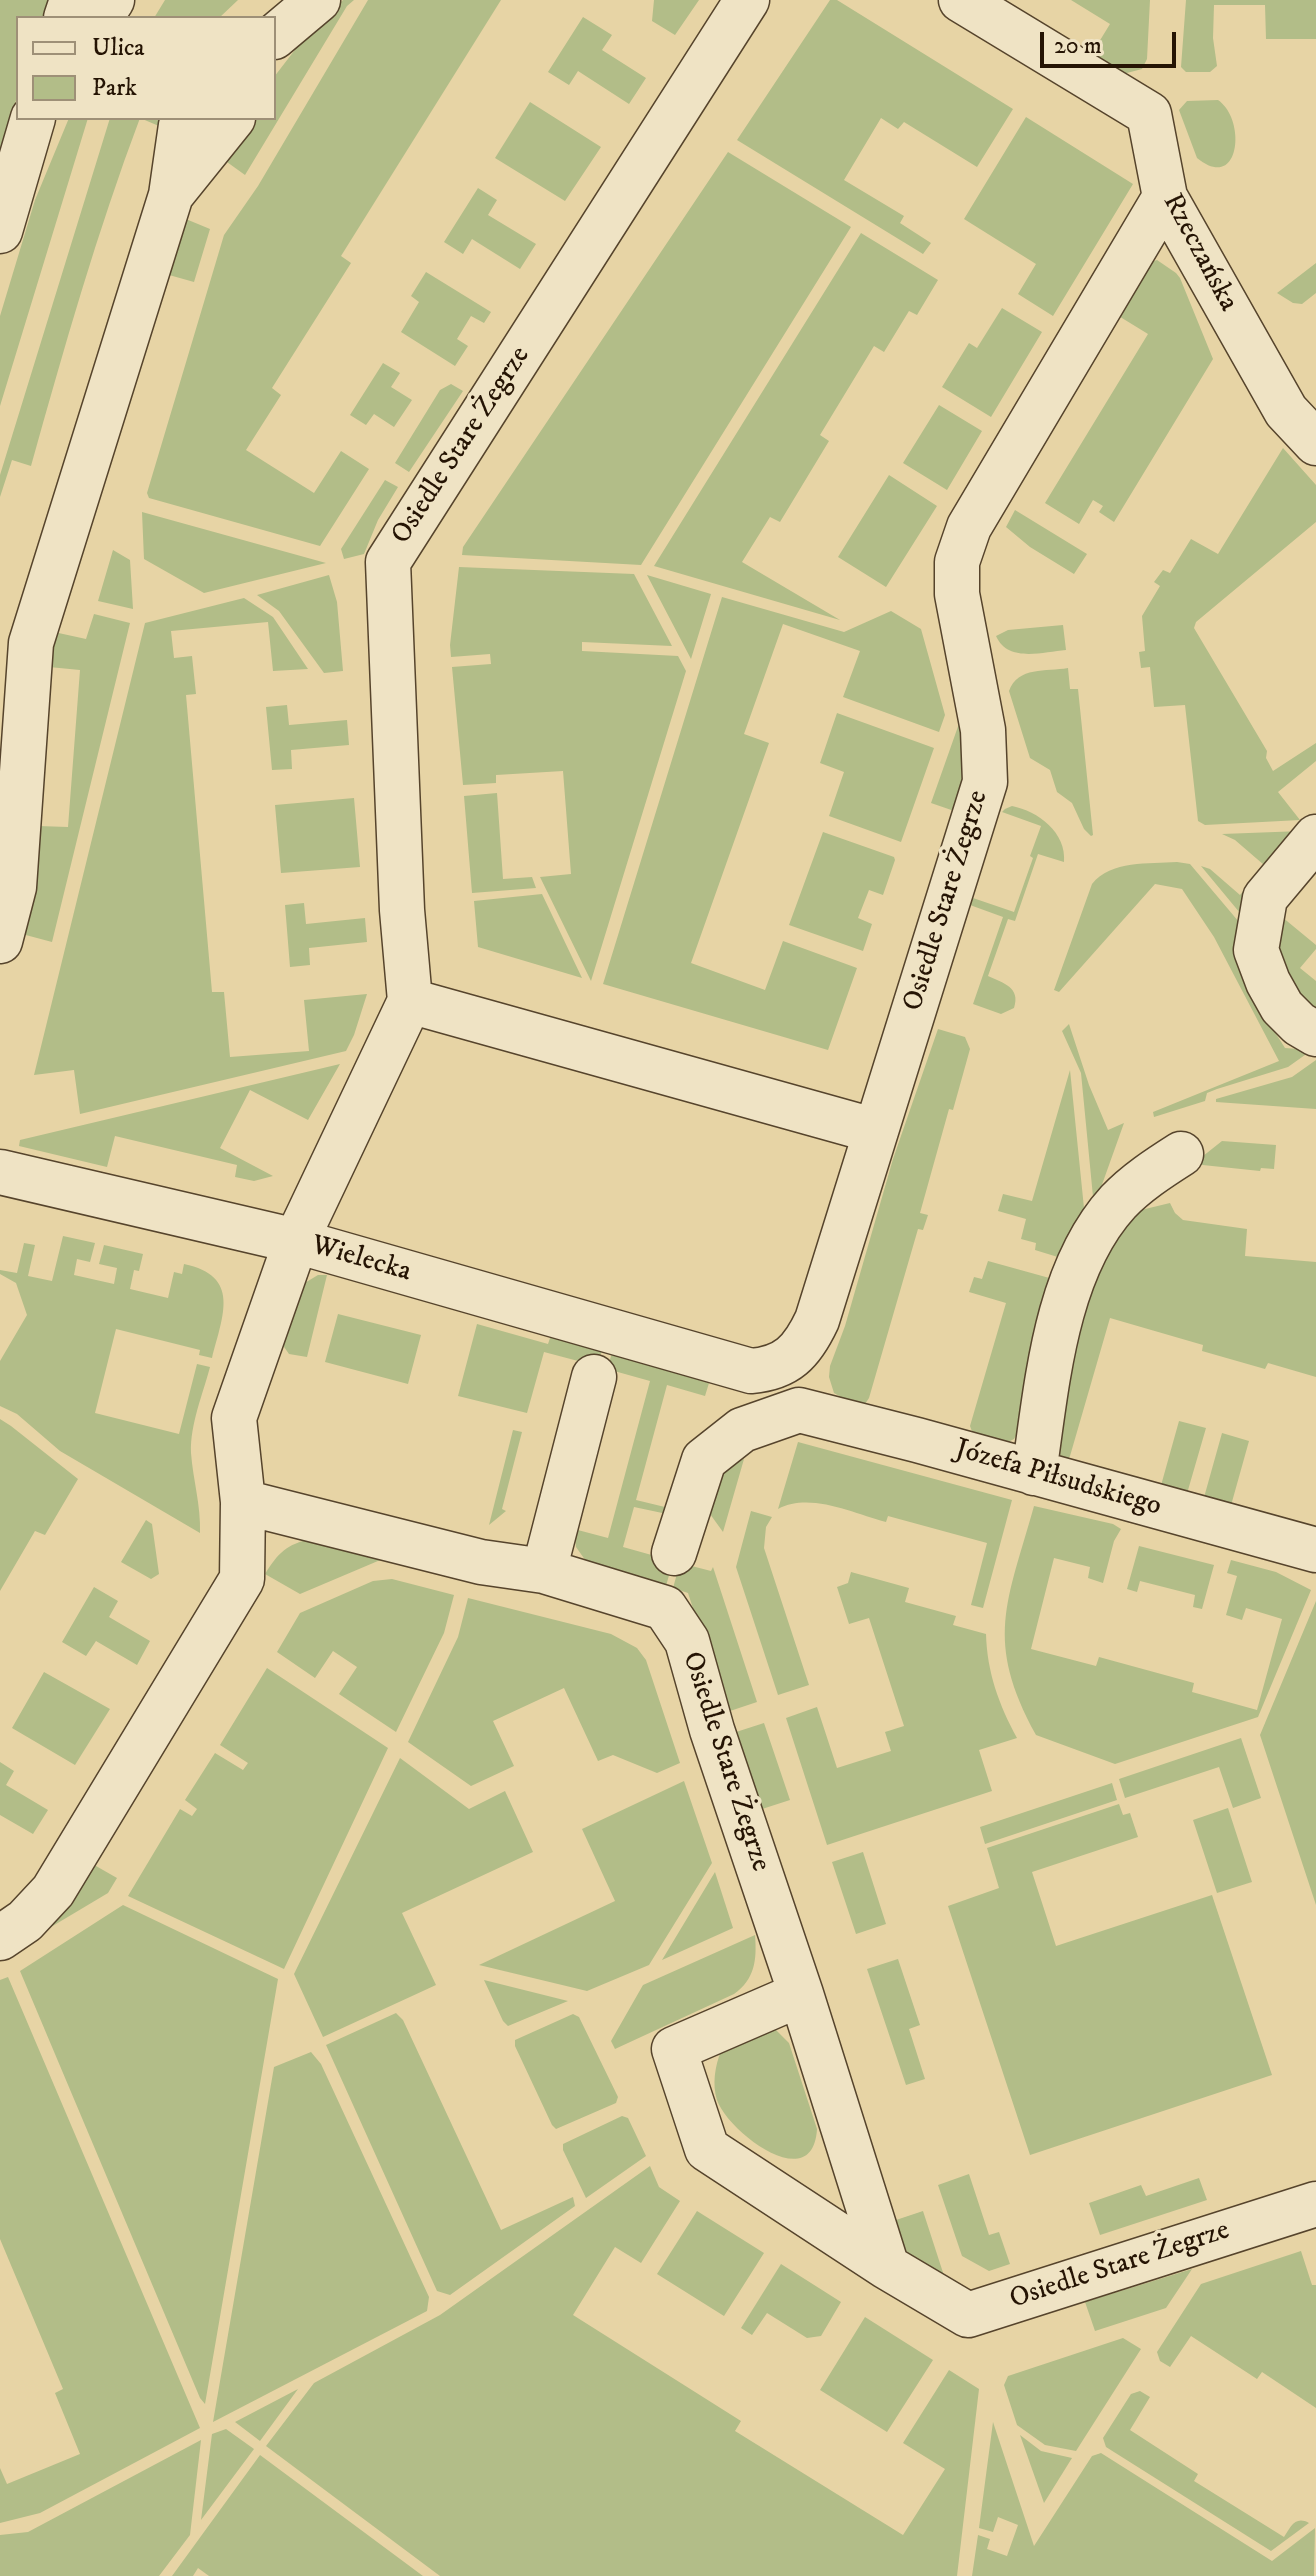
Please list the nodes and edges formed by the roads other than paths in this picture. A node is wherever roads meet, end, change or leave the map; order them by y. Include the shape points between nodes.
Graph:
1 (318, 0) edge
2 (747, 0) edge
3 (961, 0) edge
4 (276, 35) edge
5 (32, 120) edge
6 (185, 120) edge
7 (231, 120) edge
8 (171, 195) junction
9 (1165, 197) junction
10 (0, 231) edge
11 (1316, 443) edge
12 (1316, 837) edge
13 (0, 941) edge
14 (410, 1001) junction
15 (1316, 1034) edge
16 (876, 1131) junction
17 (1181, 1154) dead end
18 (0, 1172) edge
19 (296, 1241) junction
20 (719, 1363) joint
21 (594, 1377) dead end
22 (1034, 1473) junction
23 (243, 1502) junction
24 (1316, 1550) edge
25 (674, 1553) dead end
26 (544, 1571) junction
27 (0, 1938) edge
28 (801, 1994) junction
29 (1316, 2204) edge
30 (887, 2267) junction

1 - 4 street
2 - 14 street, Osiedle Stare Żegrze via 388,562
3 - 9 street, Rzeczańska via 1149,114
5 - 10 street
6 - 8 street
7 - 8 street
8 - 13 street via 31,643 14,887
9 - 11 street, Rzeczańska via 1286,411
9 - 16 street, Osiedle Stare Żegrze via 969,527 957,562 957,594 983,730 985,782
12 - 15 street via 1265,898 1256,950 1282,1007
14 - 16 street
14 - 19 street
16 - 20 street, Osiedle Stare Żegrze via 806,1343 766,1370
17 - 22 street via 1120,1200 1087,1247 1058,1325
18 - 19 street, Wielecka
19 - 20 street, Wielecka
19 - 23 street via 234,1418
21 - 26 street
22 - 24 street, Józefa Piłsudskiego
22 - 25 street, Józefa Piłsudskiego via 799,1410 742,1430 704,1460
23 - 26 street, Osiedle Stare Żegrze via 481,1562
23 - 27 street via 242,1579 53,1891
26 - 28 street, Osiedle Stare Żegrze via 665,1608 687,1641
28 - 30 street, Osiedle Stare Żegrze
28 - 30 street, Osiedle Stare Żegrze via 674,2049 707,2149
29 - 30 street, Osiedle Stare Żegrze via 968,2315

